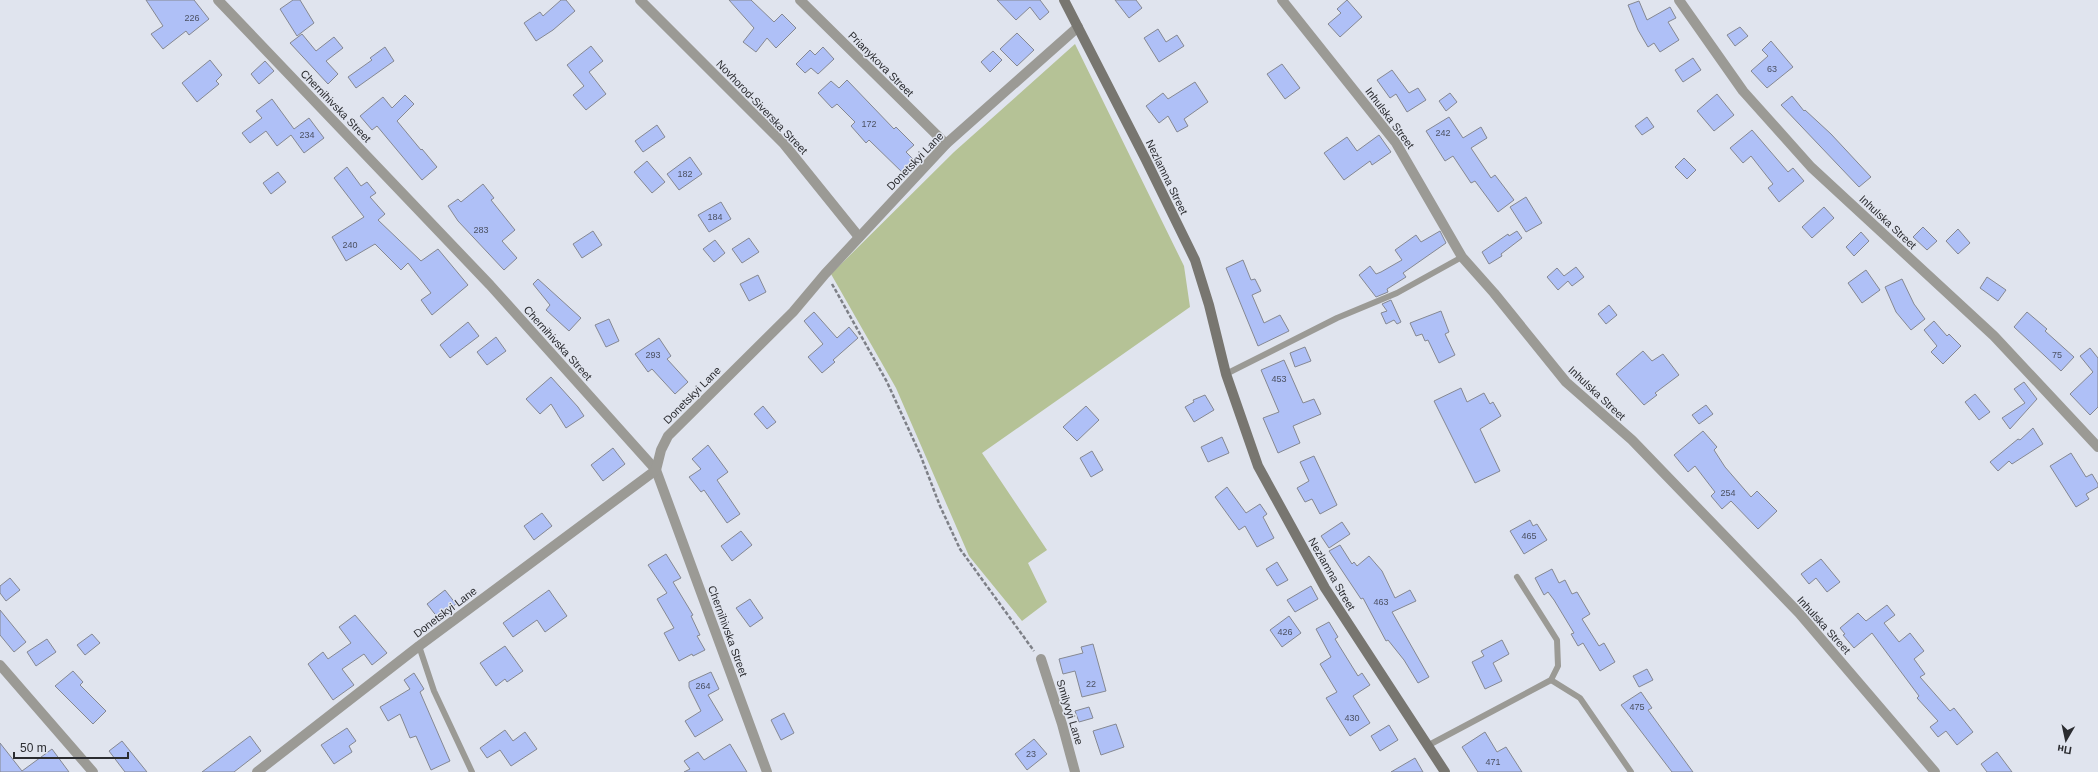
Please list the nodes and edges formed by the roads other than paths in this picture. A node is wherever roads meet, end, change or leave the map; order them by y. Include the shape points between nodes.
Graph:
1 (218, 0) edge
2 (640, 0) edge
3 (800, 0) edge
4 (1064, 0) edge
5 (1282, 0) edge
6 (1679, 0) edge
7 (1078, 27) junction
8 (946, 144) junction
9 (859, 237) junction
10 (1462, 257) junction
11 (1226, 374) junction
12 (2098, 447) edge
13 (656, 470) junction
14 (1517, 577) dead end
15 (419, 646) junction
16 (1041, 659) road end
17 (0, 666) edge
18 (1551, 680) junction
19 (1427, 746) junction
20 (93, 772) edge
21 (257, 772) edge
22 (472, 772) edge
23 (768, 772) edge
24 (1075, 772) edge
25 (1445, 772) edge
26 (1632, 772) edge
27 (1935, 772) edge

1 - 13 street, Chernihivska Street via 490,285
2 - 9 street, Novhorod-Siverska Street via 784,144
3 - 8 street, Prianykova Street
4 - 7 street, Nezlamna Street
5 - 10 street, Inhulska Street via 1396,143
6 - 12 street, Inhulska Street via 1743,91 1811,167 1994,336
7 - 8 street, Donetskyi Lane
7 - 11 street, Nezlamna Street via 1194,260 1209,305
8 - 9 street, Donetskyi Lane
9 - 13 street, Donetskyi Lane via 793,312 668,436
10 - 11 lane via 1397,293 1337,318
10 - 27 street, Inhulska Street via 1566,382 1632,440 1799,613
11 - 19 street, Nezlamna Street via 1258,466 1325,588
13 - 15 street, Donetskyi Lane
13 - 23 street, Chernihivska Street
14 - 18 lane via 1557,640 1558,666
15 - 21 street, Donetskyi Lane
15 - 22 lane via 434,690
16 - 24 street, Smilyvyi Lane
17 - 20 street
18 - 19 lane
18 - 26 lane via 1580,698
19 - 25 street, Nezlamna Street

